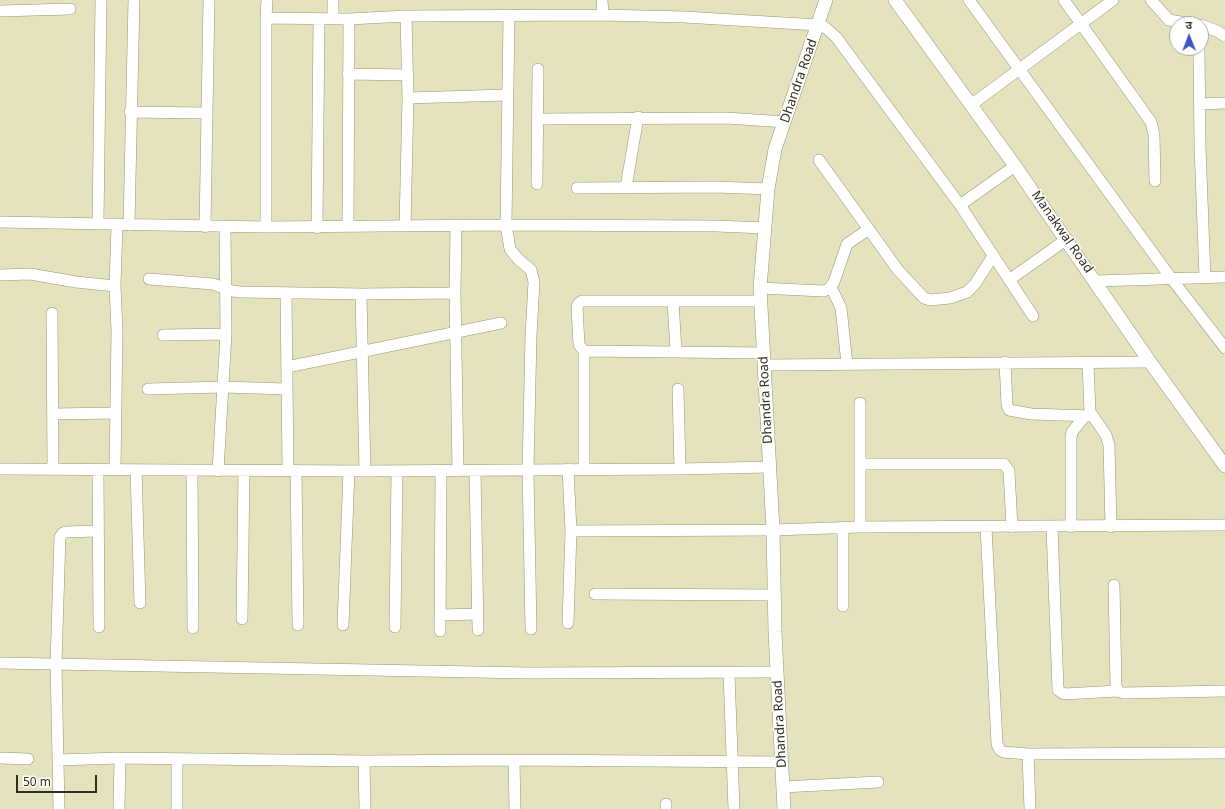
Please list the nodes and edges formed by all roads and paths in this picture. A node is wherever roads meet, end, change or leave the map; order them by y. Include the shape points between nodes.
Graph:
1 (101, 0) edge
2 (134, 0) edge
3 (209, 0) edge
4 (266, 0) edge
5 (333, 0) edge
6 (602, 0) edge
7 (826, 0) edge
8 (895, 0) edge
9 (969, 0) edge
10 (1064, 0) edge
11 (1113, 0) edge
12 (1151, 0) edge
13 (70, 9) dead end
14 (0, 11) edge
15 (509, 15) junction
16 (603, 15) junction
17 (406, 16) junction
18 (266, 18) junction
19 (333, 18) junction
20 (319, 19) junction
21 (350, 19) junction
22 (1169, 20) edge
23 (1081, 24) junction
24 (818, 25) junction
25 (1209, 28) edge
26 (1225, 36) edge
27 (1199, 56) edge
28 (538, 69) dead end
29 (1018, 70) junction
30 (348, 74) junction
31 (408, 75) junction
32 (507, 95) junction
33 (408, 98) junction
34 (1225, 103) edge
35 (1200, 104) junction
36 (971, 105) junction
37 (130, 112) junction
38 (207, 113) junction
39 (638, 117) junction
40 (538, 119) junction
41 (785, 122) junction
42 (820, 160) dead end
43 (1015, 166) junction
44 (1155, 181) dead end
45 (537, 184) dead end
46 (626, 187) junction
47 (577, 188) dead end
48 (768, 189) junction
49 (960, 205) junction
50 (0, 222) edge
51 (98, 223) junction
52 (123, 225) junction
53 (456, 225) junction
54 (405, 226) junction
55 (506, 226) junction
56 (205, 227) junction
57 (225, 227) junction
58 (266, 227) junction
59 (348, 227) junction
60 (317, 228) junction
61 (766, 228) junction
62 (869, 229) junction
63 (1067, 239) junction
64 (993, 256) junction
65 (0, 274) edge
66 (1225, 277) edge
67 (1171, 278) junction
68 (1205, 278) junction
69 (149, 279) dead end
70 (1009, 280) junction
71 (1096, 281) junction
72 (115, 286) junction
73 (831, 287) junction
74 (226, 289) junction
75 (286, 293) junction
76 (455, 293) junction
77 (360, 294) junction
78 (761, 295) junction
79 (673, 301) junction
80 (52, 313) dead end
81 (1033, 316) dead end
82 (501, 323) dead end
83 (457, 332) junction
84 (226, 334) junction
85 (163, 335) dead end
86 (1225, 348) edge
87 (363, 351) junction
88 (584, 352) junction
89 (676, 352) junction
90 (764, 359) junction
91 (1005, 362) junction
92 (1150, 362) junction
93 (1088, 363) junction
94 (847, 364) junction
95 (287, 367) junction
96 (223, 386) junction
97 (148, 388) dead end
98 (288, 389) junction
99 (678, 389) dead end
100 (860, 403) dead end
101 (115, 413) junction
102 (54, 414) junction
103 (1088, 416) junction
104 (860, 464) junction
105 (1225, 466) edge
106 (769, 467) junction
107 (0, 469) edge
108 (53, 469) junction
109 (568, 469) junction
110 (584, 469) junction
111 (680, 469) junction
112 (98, 470) junction
113 (115, 470) junction
114 (136, 470) junction
115 (292, 470) junction
116 (528, 470) junction
117 (192, 471) junction
118 (218, 471) junction
119 (244, 471) junction
120 (349, 471) junction
121 (365, 471) junction
122 (397, 471) junction
123 (441, 471) junction
124 (458, 471) junction
125 (475, 471) junction
126 (1225, 525) edge
127 (1071, 526) junction
128 (1111, 526) junction
129 (860, 527) junction
130 (986, 527) junction
131 (1012, 527) junction
132 (1052, 527) junction
133 (843, 528) junction
134 (773, 530) junction
135 (571, 531) junction
136 (97, 532) junction
137 (1114, 585) dead end
138 (595, 594) dead end
139 (774, 596) junction
140 (140, 603) dead end
141 (843, 606) dead end
142 (478, 614) junction
143 (440, 615) junction
144 (242, 619) dead end
145 (568, 623) dead end
146 (343, 624) dead end
147 (298, 625) dead end
148 (98, 627) dead end
149 (395, 627) dead end
150 (193, 628) dead end
151 (531, 629) dead end
152 (478, 630) dead end
153 (440, 631) dead end
154 (0, 663) edge
155 (56, 664) junction
156 (777, 672) junction
157 (729, 673) junction
158 (1118, 691) junction
159 (1225, 691) edge
160 (1225, 753) edge
161 (1028, 754) junction
162 (0, 758) edge
163 (120, 758) junction
164 (28, 759) dead end
165 (177, 759) junction
166 (58, 760) junction
167 (514, 760) junction
168 (364, 761) junction
169 (732, 762) junction
170 (782, 762) junction
171 (878, 782) dead end
172 (783, 787) junction
173 (58, 809) edge
174 (119, 809) edge
175 (177, 809) edge
176 (365, 809) edge
177 (515, 809) edge
178 (734, 809) edge
179 (784, 809) edge
180 (1030, 809) edge

1 - 51 street
2 - 37 street
3 - 38 street
4 - 18 street
5 - 19 street
6 - 16 street
7 - 24 street, Dhandra Road
8 - 36 street, Manakwal Road
9 - 29 street
10 - 23 street
11 - 23 street
12 - 22 street
13 - 14 street
15 - 16 street
15 - 17 street
15 - 32 street
16 - 24 street
17 - 21 street
17 - 31 street
18 - 20 street
18 - 58 street
19 - 20 street
19 - 21 street
20 - 60 street
21 - 30 street
23 - 29 street
23 - 44 street via 1151,122 1154,135
24 - 41 street, Dhandra Road
24 - 49 street via 831,31
25 - 26 street
27 - 35 street
28 - 40 street
29 - 36 street
29 - 67 street
30 - 31 street
30 - 59 street
31 - 33 street
32 - 33 street
32 - 55 street
33 - 54 street
34 - 35 street
35 - 68 street
36 - 43 street, Manakwal Road
37 - 38 street
37 - 52 street
38 - 56 street
39 - 40 street
39 - 41 street
39 - 46 street
40 - 45 street
41 - 48 street, Dhandra Road via 775,149
42 - 62 street
43 - 49 street
43 - 63 street, Manakwal Road
46 - 47 street
46 - 48 street
48 - 61 street, Dhandra Road
49 - 64 street
50 - 51 street
51 - 52 street
52 - 56 street
52 - 72 street
53 - 54 street
53 - 55 street
53 - 76 street
54 - 59 street
55 - 61 street
55 - 116 street via 513,254 531,270 534,277
56 - 57 street
57 - 58 street
57 - 74 street
58 - 60 street
59 - 60 street
61 - 78 street, Dhandra Road
62 - 64 street via 913,288 930,300 950,298 967,292
62 - 73 street via 847,244
63 - 70 street
63 - 71 street, Manakwal Road
64 - 70 street
65 - 72 street via 34,274
66 - 68 street
67 - 68 street
67 - 71 street
67 - 86 street
69 - 74 street via 213,284
70 - 81 street
71 - 92 street, Manakwal Road
72 - 101 street
73 - 78 street via 822,291
73 - 94 street via 840,308
74 - 75 street
74 - 84 street
75 - 77 street
75 - 95 street
76 - 77 street
76 - 83 street
77 - 87 street
78 - 79 street
78 - 90 street, Dhandra Road
79 - 88 street via 580,302 577,307 579,345
79 - 89 street
80 - 102 street
82 - 83 street
83 - 87 street
83 - 124 street
84 - 85 street
84 - 96 street
87 - 95 street
87 - 121 street
88 - 89 street
88 - 110 street
89 - 90 street
90 - 94 street
90 - 106 street, Dhandra Road
91 - 93 street
91 - 94 street
91 - 103 street via 1007,402 1010,410 1031,414
92 - 93 street
92 - 105 street, Manakwal Road
93 - 103 street
95 - 98 street
96 - 97 street
96 - 98 street
96 - 118 street
98 - 115 street
99 - 111 street
100 - 104 street
101 - 102 street
101 - 113 street
102 - 108 street
103 - 127 street via 1072,432 1071,438
103 - 128 street via 1106,435 1109,445
104 - 129 street
104 - 131 street via 1004,464 1009,471
106 - 111 street
106 - 134 street, Dhandra Road
107 - 108 street
108 - 112 street
109 - 110 street
109 - 116 street
109 - 135 street
110 - 111 street
112 - 113 street
112 - 136 street
113 - 114 street
114 - 117 street
114 - 140 street
115 - 119 street
115 - 120 street
115 - 147 street
116 - 125 street
116 - 151 street
117 - 118 street
117 - 150 street
118 - 119 street
119 - 144 street
120 - 121 street
120 - 146 street
121 - 122 street
122 - 123 street
122 - 149 street
123 - 124 street
123 - 143 street
124 - 125 street
125 - 142 street
126 - 128 street
127 - 128 street
127 - 132 street
129 - 130 street
129 - 133 street
130 - 131 street
130 - 161 street via 998,744 1003,752
131 - 132 street
132 - 158 street via 1058,690 1064,694
133 - 134 street
133 - 141 street
134 - 135 street
134 - 139 street, Dhandra Road
135 - 145 street
136 - 148 street
136 - 155 street via 66,532 60,537
137 - 158 street
138 - 139 street
139 - 156 street, Dhandra Road
142 - 143 street
142 - 152 street
143 - 153 street
154 - 155 street
155 - 157 street via 528,673
155 - 166 street
156 - 157 street
156 - 170 street, Dhandra Road
157 - 169 street
158 - 159 street
160 - 161 street
161 - 180 street
162 - 164 street
163 - 165 street
163 - 166 street
163 - 174 street
165 - 168 street
165 - 175 street
166 - 173 street
167 - 168 street
167 - 169 street
167 - 177 street
168 - 176 street
169 - 170 street
169 - 178 street
170 - 172 street, Dhandra Road
171 - 172 street
172 - 179 street, Dhandra Road

